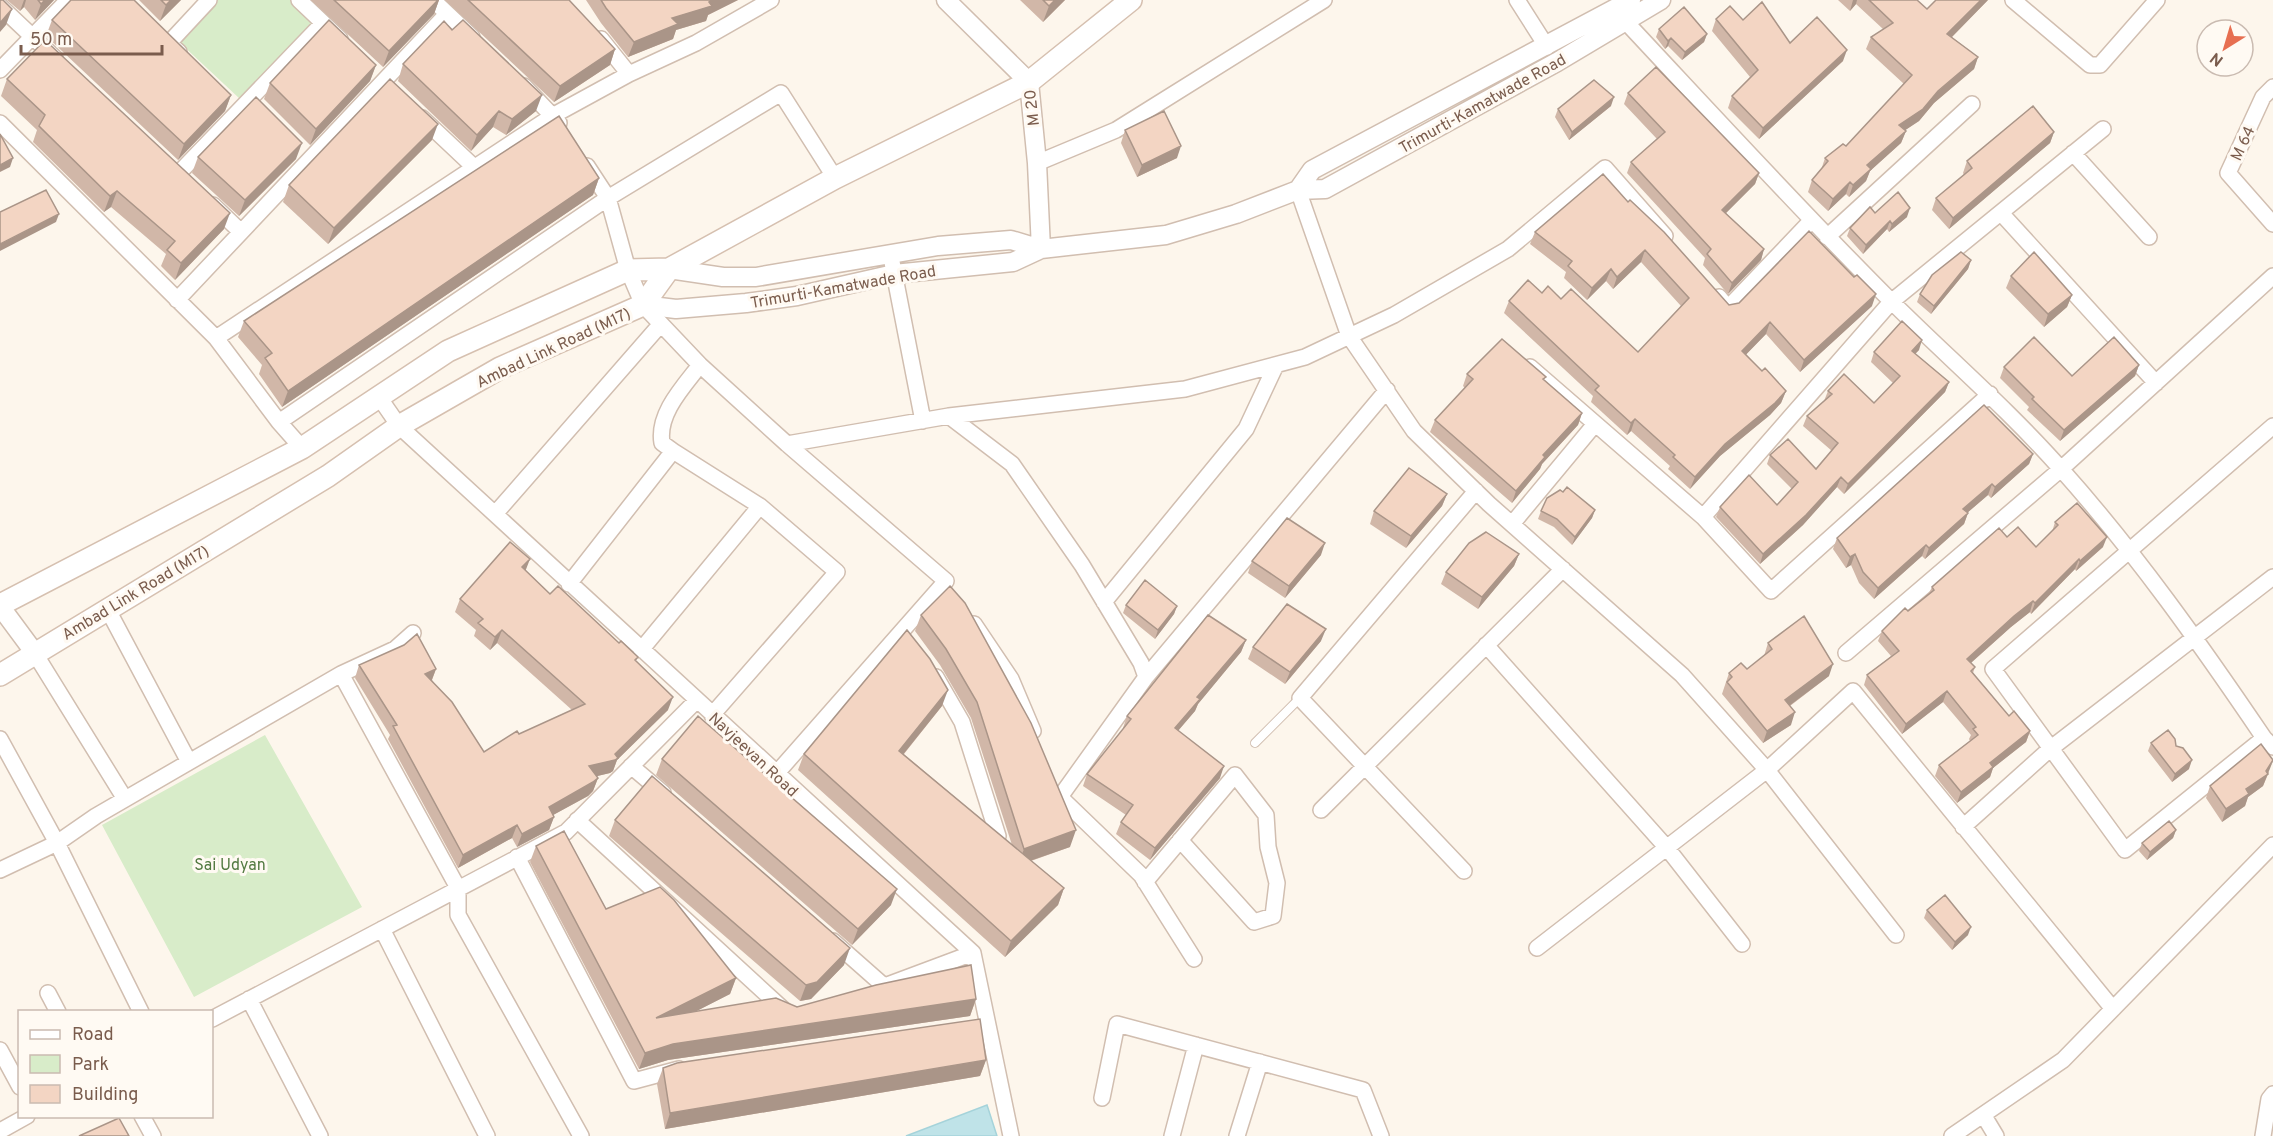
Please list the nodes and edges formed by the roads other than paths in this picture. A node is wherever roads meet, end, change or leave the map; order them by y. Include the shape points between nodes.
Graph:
1 (68, 0) edge
2 (209, 0) edge
3 (299, 0) edge
4 (433, 0) edge
5 (771, 0) edge
6 (946, 0) edge
7 (1131, 0) edge
8 (1324, 0) edge
9 (1517, 0) edge
10 (1661, 0) edge
11 (2013, 0) edge
12 (2157, 0) edge
13 (0, 6) edge
14 (1625, 10) edge
15 (447, 14) junction
16 (323, 23) junction
17 (155, 29) edge
18 (593, 30) edge
19 (31, 38) junction
20 (169, 43) junction
21 (480, 45) edge
22 (1547, 47) junction
23 (349, 48) edge
24 (193, 66) edge
25 (67, 69) edge
26 (0, 70) edge
27 (629, 74) junction
28 (513, 76) edge
29 (1029, 82) junction
30 (2273, 87) edge
31 (1972, 104) dead end
32 (408, 105) edge
33 (554, 114) junction
34 (0, 123) edge
35 (2103, 129) dead end
36 (566, 133) edge
37 (578, 152) edge
38 (2073, 153) junction
39 (1037, 163) junction
40 (474, 168) junction
41 (179, 172) edge
42 (835, 178) junction
43 (1298, 189) junction
44 (202, 195) edge
45 (608, 198) junction
46 (2001, 213) junction
47 (1811, 221) junction
48 (2273, 224) edge
49 (241, 232) junction
50 (1827, 237) junction
51 (2149, 237) dead end
52 (1674, 247) edge
53 (1041, 249) junction
54 (890, 254) junction
55 (669, 268) junction
56 (628, 270) junction
57 (894, 274) junction
58 (2273, 276) edge
59 (1705, 282) edge
60 (177, 300) junction
61 (1891, 302) junction
62 (643, 305) junction
63 (660, 325) junction
64 (1349, 336) junction
65 (216, 338) junction
66 (1519, 357) edge
67 (700, 365) junction
68 (1276, 365) junction
69 (2156, 383) junction
70 (1387, 390) junction
71 (1990, 394) junction
72 (379, 396) junction
73 (949, 416) junction
74 (923, 421) junction
75 (279, 422) junction
76 (1595, 424) junction
77 (399, 426) junction
78 (2273, 426) edge
79 (787, 444) junction
80 (302, 448) junction
81 (673, 451) junction
82 (2061, 469) junction
83 (1476, 491) junction
84 (760, 506) junction
85 (495, 514) junction
86 (1703, 517) junction
87 (1512, 524) junction
88 (2129, 552) junction
89 (1563, 568) junction
90 (2273, 577) edge
91 (569, 584) junction
92 (1104, 602) junction
93 (0, 605) edge
94 (108, 610) junction
95 (965, 611) edge
96 (902, 631) junction
97 (413, 633) dead end
98 (2196, 638) junction
99 (1486, 645) junction
100 (914, 647) edge
101 (641, 650) junction
102 (34, 652) junction
103 (1846, 653) dead end
104 (926, 662) edge
105 (341, 674) junction
106 (0, 675) edge
107 (1146, 677) junction
108 (1300, 698) junction
109 (696, 701) junction
110 (712, 715) junction
111 (0, 739) edge
112 (1038, 743) edge
113 (1255, 743) dead end
114 (2268, 743) edge
115 (2050, 749) junction
116 (189, 762) junction
117 (632, 766) junction
118 (1364, 766) junction
119 (1767, 770) junction
120 (776, 774) junction
121 (1051, 775) edge
122 (1060, 797) junction
123 (125, 799) junction
124 (676, 805) edge
125 (1321, 810) dead end
126 (577, 820) junction
127 (1963, 827) junction
128 (998, 836) edge
129 (1180, 840) junction
130 (57, 843) junction
131 (2273, 845) edge
132 (1667, 848) junction
133 (517, 857) junction
134 (0, 870) edge
135 (1464, 871) dead end
136 (1145, 882) junction
137 (458, 888) junction
138 (382, 929) junction
139 (821, 931) edge
140 (1896, 935) dead end
141 (1742, 944) dead end
142 (1537, 948) dead end
143 (973, 953) junction
144 (1194, 959) dead end
145 (884, 986) junction
146 (866, 992) edge
147 (48, 993) dead end
148 (249, 999) junction
149 (2113, 1009) junction
150 (57, 1010) edge
151 (140, 1010) edge
152 (799, 1012) edge
153 (213, 1018) edge
154 (1196, 1045) junction
155 (0, 1050) edge
156 (1260, 1062) junction
157 (693, 1067) edge
158 (18, 1083) edge
159 (2273, 1094) edge
160 (1102, 1098) dead end
161 (1984, 1116) junction
162 (23, 1118) edge
163 (143, 1118) edge
164 (0, 1131) edge
165 (153, 1136) edge
166 (320, 1136) edge
167 (488, 1136) edge
168 (580, 1136) edge
169 (1011, 1136) edge
170 (1172, 1136) edge
171 (1237, 1136) edge
172 (1381, 1136) edge
173 (1952, 1136) edge
174 (1996, 1136) edge
175 (2263, 1136) edge

1 - 19 street
2 - 20 street
3 - 16 street
4 - 15 street
5 - 27 street via 696,43
6 - 29 street, M 20
7 - 29 main road, Ambad Link Road (M17)
8 - 39 street via 1116,130
9 - 22 street
10 - 14 street, Trimurti-Kamatwade Road
11 - 12 street via 2090,65 2100,65
13 - 19 street
14 - 22 street, Trimurti-Kamatwade Road
14 - 43 street, Trimurti-Kamatwade Road via 1325,189
14 - 47 street
15 - 21 street
15 - 49 street via 306,155
16 - 23 street
16 - 41 street
17 - 20 street
18 - 27 street
19 - 25 street
19 - 26 street
20 - 24 street
22 - 43 street, Trimurti-Kamatwade Road via 1312,170
27 - 33 street
28 - 33 street
29 - 39 street, M 20
29 - 42 main road, Ambad Link Road (M17)
30 - 48 street, M 64 via 2263,97 2228,173
31 - 50 street
32 - 40 street
33 - 36 street
33 - 40 street
34 - 60 street
35 - 38 street
37 - 45 street
38 - 46 street
38 - 51 street
39 - 53 street, M 20
40 - 65 street
42 - 45 street via 781,93
42 - 55 main road, Ambad Link Road (M17)
43 - 53 street, Trimurti-Kamatwade Road via 1236,214 1166,235
43 - 64 street
44 - 49 street
45 - 56 street
45 - 75 street
46 - 61 street
46 - 69 street
47 - 50 street
47 - 59 street via 1728,308
49 - 60 street
50 - 61 street
52 - 64 street via 1605,168 1508,249 1394,315
53 - 54 street, Trimurti-Kamatwade Road via 1011,240
53 - 57 street, Trimurti-Kamatwade Road via 1013,262
54 - 55 street, Trimurti-Kamatwade Road via 756,277 723,277
54 - 57 street
55 - 56 main road
55 - 62 main road, Ambad Link Road (M17)
56 - 62 street
56 - 72 main road via 448,351
57 - 62 street, Trimurti-Kamatwade Road via 764,301 676,309
57 - 74 street
58 - 69 street
60 - 65 street
61 - 71 street
61 - 86 street
62 - 63 street
62 - 77 main road, Ambad Link Road (M17) via 500,368
63 - 67 street
63 - 85 street
64 - 68 street via 1305,357
64 - 70 street
65 - 75 street
66 - 76 street
67 - 79 street
67 - 81 street via 663,423 662,443
68 - 73 street via 1185,389
68 - 92 street via 1245,429
69 - 82 street
70 - 83 street via 1414,431
70 - 107 street
71 - 82 street
71 - 86 street via 1771,591
72 - 77 street, Navjeevan Road
72 - 80 main road
73 - 74 street
73 - 92 street via 1012,464
74 - 79 street
75 - 80 street
76 - 86 street
76 - 87 street
77 - 85 street, Navjeevan Road
77 - 94 main road, Ambad Link Road (M17) via 328,476
78 - 88 street
79 - 96 street via 949,586
80 - 93 main road
81 - 84 street
81 - 91 street
82 - 88 street
82 - 103 street
83 - 87 street
83 - 108 street
84 - 101 street
84 - 110 street via 837,572
85 - 91 street, Navjeevan Road
87 - 89 street
88 - 98 street
88 - 115 street via 1993,669
89 - 99 street
89 - 119 street via 1682,675
90 - 98 street
91 - 101 street, Navjeevan Road
92 - 107 street via 1142,663
93 - 102 street
94 - 102 main road, Ambad Link Road (M17)
94 - 116 street
95 - 112 street via 1011,679
96 - 100 street
96 - 120 street
97 - 105 street via 395,650
98 - 114 street
98 - 115 street
99 - 118 street
99 - 132 street
101 - 109 street, Navjeevan Road
102 - 106 main road, Ambad Link Road (M17)
102 - 123 street
104 - 128 street via 962,722
105 - 116 street
105 - 137 street
107 - 122 street
108 - 113 lane
108 - 118 street
109 - 110 street, Navjeevan Road
109 - 117 street
110 - 120 street, Navjeevan Road
111 - 130 street
114 - 115 street via 2125,850
115 - 127 street
116 - 123 street
117 - 124 street
117 - 126 street
118 - 125 street
118 - 135 street
119 - 127 street via 1853,691
119 - 132 street
119 - 140 street
120 - 143 street, Navjeevan Road
121 - 122 street
122 - 136 street
123 - 130 street
126 - 133 street via 566,832
126 - 152 street via 789,1014
127 - 149 street
129 - 129 street via 1235,775 1266,815 1276,883 1273,915 1254,922
129 - 136 street
130 - 134 street
130 - 151 street
131 - 149 street
132 - 141 street
132 - 142 street
133 - 137 street
133 - 157 street via 634,1081
136 - 144 street
137 - 138 street
137 - 168 street via 458,915
138 - 148 street
138 - 167 street
139 - 145 street
143 - 145 street
143 - 169 street via 981,1024
145 - 146 street
147 - 150 street
148 - 153 street
148 - 166 street
149 - 161 street via 2063,1060
154 - 156 street
154 - 160 street via 1117,1024
154 - 170 street
155 - 158 street
156 - 171 street
156 - 172 street via 1363,1090
159 - 175 street
161 - 173 street
161 - 174 street
162 - 164 street
163 - 165 street

